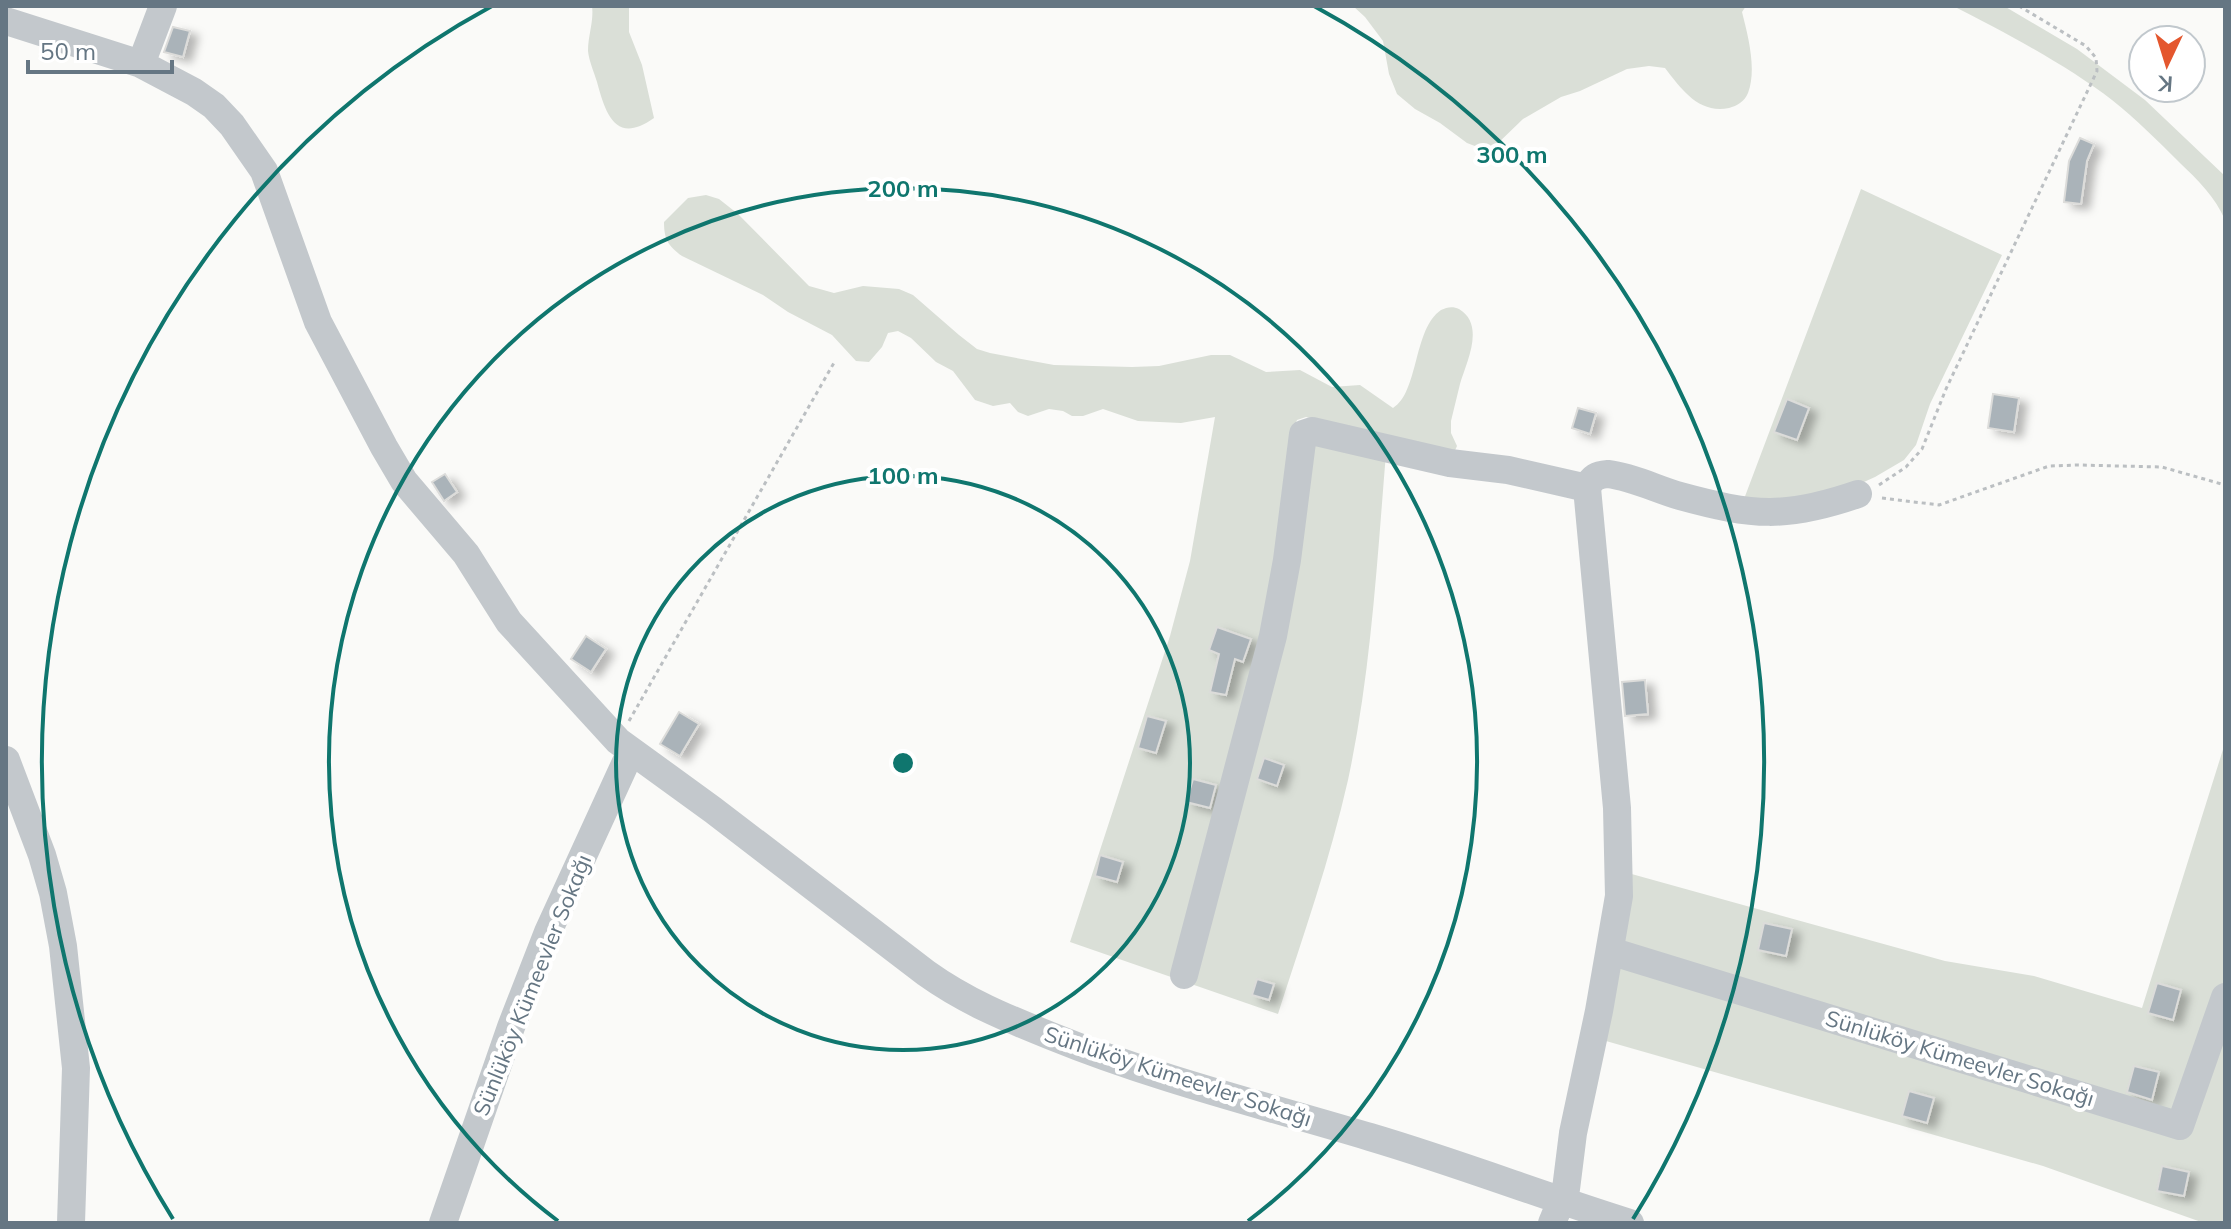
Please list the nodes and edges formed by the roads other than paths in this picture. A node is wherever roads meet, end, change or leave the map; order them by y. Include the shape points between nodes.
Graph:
1 (163, 6) edge
2 (6, 21) edge
3 (141, 64) junction
4 (1587, 488) junction
5 (1858, 494) road end
6 (624, 746) junction
7 (6, 760) edge
8 (1610, 951) junction
9 (1184, 975) dead end
10 (2225, 997) edge
11 (1556, 1212) edge
12 (71, 1223) edge
13 (443, 1223) edge
14 (1630, 1223) edge

1 - 3 street
2 - 3 street, Sünlüköy Kümeevler Sokağı
3 - 6 street, Sünlüköy Kümeevler Sokağı via 214,106 248,146 273,189 318,322 404,481 466,554 509,622
4 - 5 street via 1591,479 1608,474 1679,496 1773,514 1818,508
4 - 8 street via 1619,841 1619,896
4 - 9 street via 1312,431 1303,434 1273,636
6 - 11 street, Sünlüköy Kümeevler Sokağı via 926,973 988,1011 1219,1094 1433,1155
6 - 13 street, Sünlüköy Kümeevler Sokağı via 506,1041
7 - 12 street via 42,855 63,946 76,1068
8 - 10 street, Sünlüköy Kümeevler Sokağı via 2180,1126
8 - 11 street via 1580,1090 1566,1189
11 - 14 street, Sünlüköy Kümeevler Sokağı

